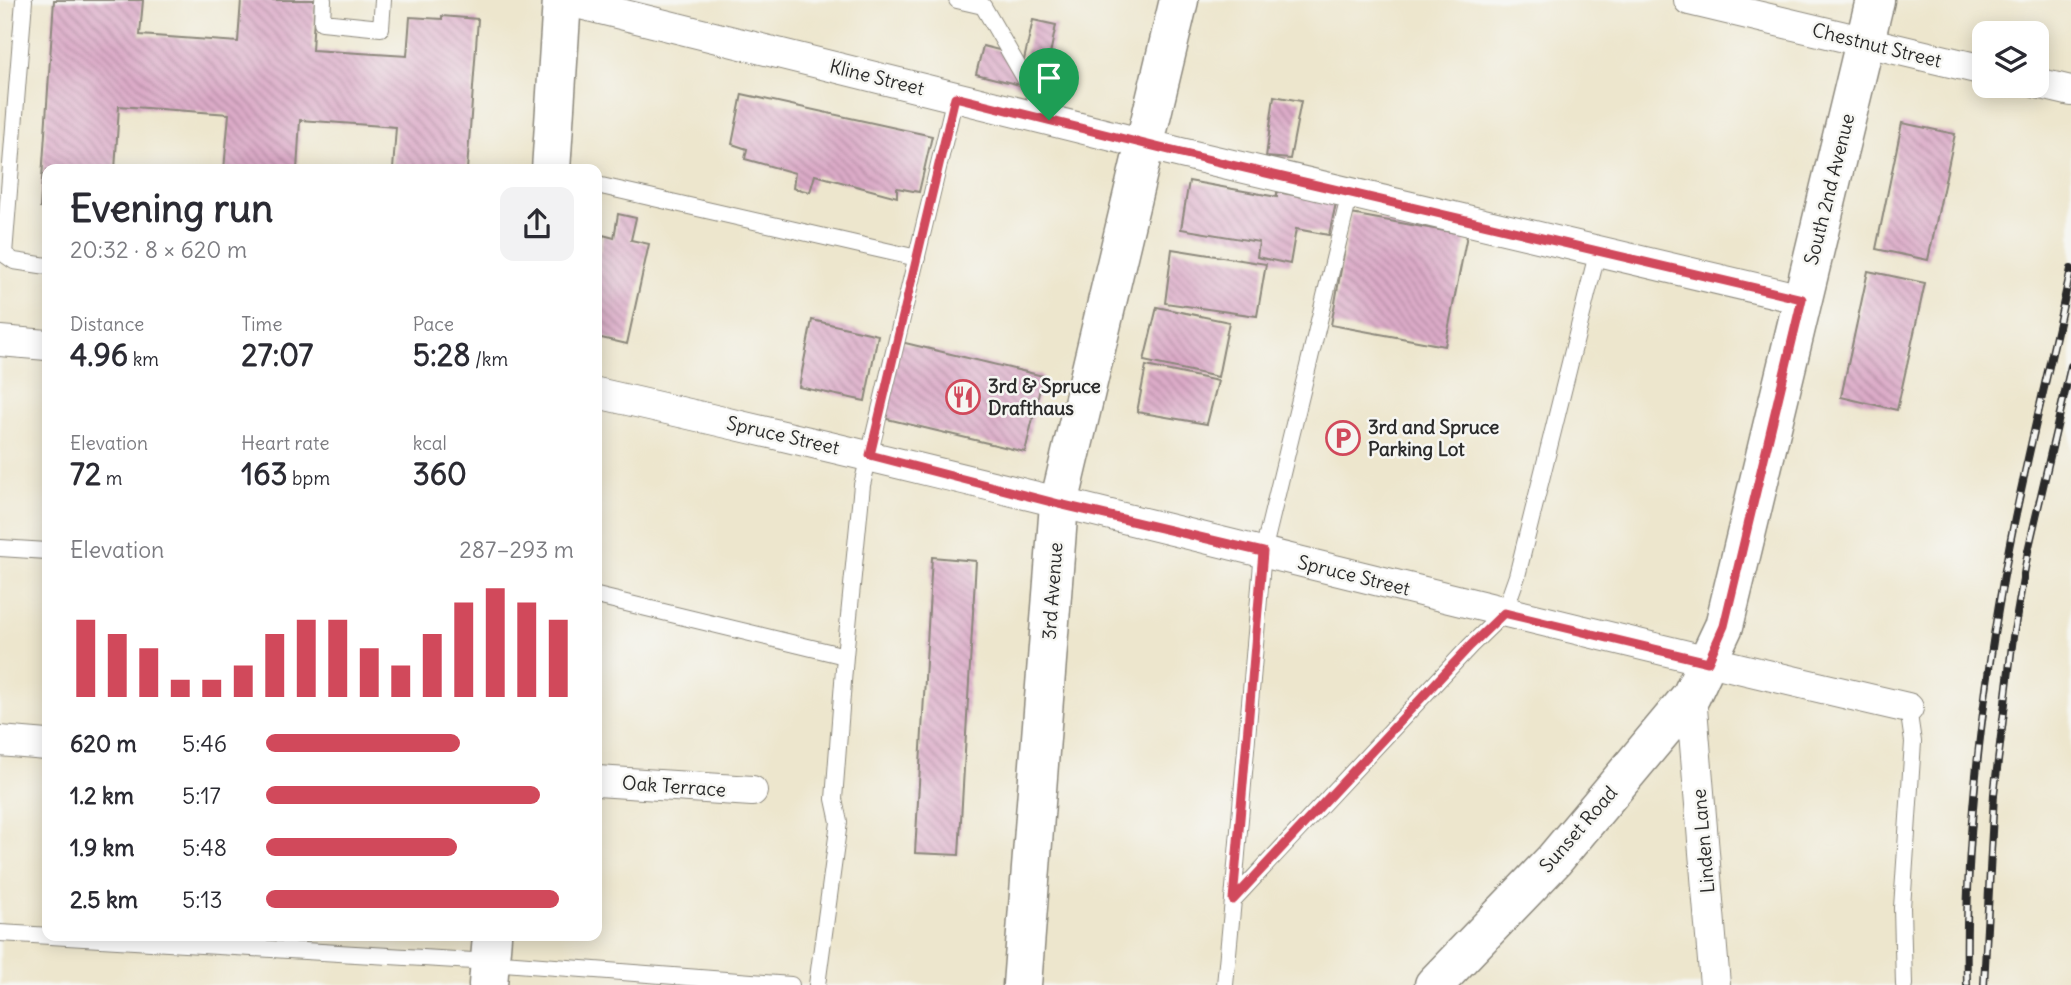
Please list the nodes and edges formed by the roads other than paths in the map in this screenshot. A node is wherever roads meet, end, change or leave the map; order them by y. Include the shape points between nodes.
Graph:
1 (24, 0) edge
2 (323, 0) edge
3 (383, 0) edge
4 (563, 0) edge
5 (957, 0) edge
6 (1179, 0) edge
7 (1689, 0) edge
8 (1875, 0) edge
9 (1865, 41) junction
10 (1972, 68) edge
11 (2049, 86) edge
12 (2071, 91) edge
13 (955, 97) junction
14 (1049, 120) junction
15 (1146, 143) junction
16 (551, 164) edge
17 (602, 186) edge
18 (1350, 193) junction
19 (1598, 250) junction
20 (917, 258) junction
21 (42, 265) edge
22 (1802, 299) junction
23 (0, 341) edge
24 (42, 345) edge
25 (602, 394) edge
26 (870, 455) junction
27 (1059, 504) junction
28 (0, 548) edge
29 (42, 551) edge
30 (1263, 552) junction
31 (602, 597) edge
32 (1504, 613) junction
33 (845, 656) junction
34 (1708, 662) junction
35 (1691, 696) junction
36 (1908, 708) joint
37 (0, 741) edge
38 (42, 745) edge
39 (602, 781) edge
40 (752, 792) dead end
41 (1233, 900) junction
42 (0, 933) edge
43 (42, 935) edge
44 (140, 941) edge
45 (490, 961) edge
46 (791, 985) edge
47 (817, 985) edge
48 (1022, 985) edge
49 (1225, 985) edge
50 (1434, 985) edge
51 (1714, 985) edge
52 (1904, 985) edge

1 - 21 lane via 4,254 14,261
2 - 3 lane via 322,22 381,28
4 - 13 street, Kline Street
4 - 16 street
5 - 14 lane via 983,6
6 - 15 street, 3rd Avenue
7 - 9 street, Chestnut Street
8 - 9 street, South 2nd Avenue
9 - 10 street, Chestnut Street
9 - 22 street, South 2nd Avenue
11 - 12 street
13 - 14 street, Kline Street
13 - 20 lane
14 - 15 street, Kline Street
15 - 18 street, Kline Street
15 - 27 street, 3rd Avenue
17 - 20 lane
18 - 19 street, Kline Street
18 - 30 lane
19 - 22 street, Kline Street
19 - 32 lane
20 - 26 lane
22 - 34 street, South 2nd Avenue via 1724,626
23 - 24 street
25 - 26 street, Spruce Street
26 - 27 street, Spruce Street
26 - 33 lane via 862,485
27 - 30 street, Spruce Street
27 - 48 street, 3rd Avenue
28 - 29 lane
30 - 32 street, Spruce Street
30 - 41 lane
31 - 33 lane
32 - 34 street, Spruce Street
32 - 41 lane
33 - 47 lane via 834,799 839,822
34 - 35 street, Sunset Road
34 - 36 street, Spruce Street
35 - 50 street, Sunset Road via 1554,860
35 - 51 street, Linden Lane
36 - 52 lane via 1913,742 1902,908
37 - 38 street
39 - 40 street, Oak Terrace
41 - 49 lane
42 - 43 lane
44 - 45 lane
45 - 46 lane

